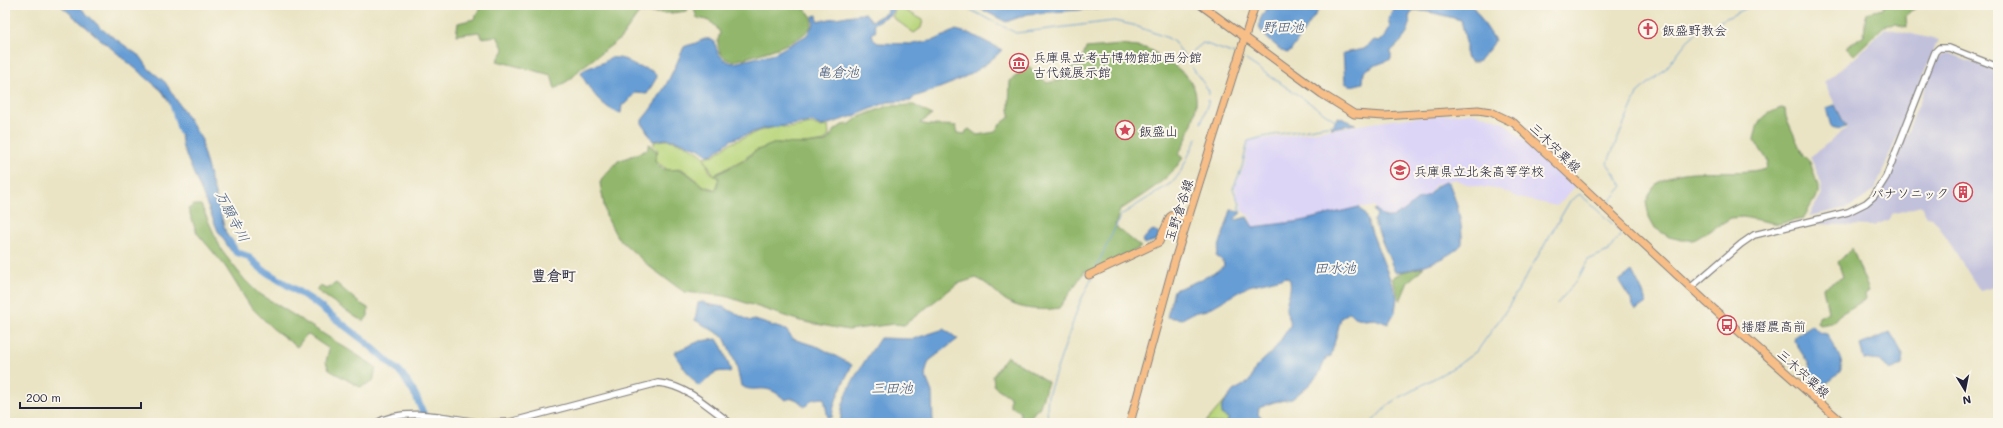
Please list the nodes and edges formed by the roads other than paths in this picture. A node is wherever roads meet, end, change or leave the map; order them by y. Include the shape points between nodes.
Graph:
1 (1200, 5) edge
2 (1255, 5) edge
3 (1245, 36) junction
4 (1998, 67) edge
5 (1185, 219) dead end
6 (1089, 275) dead end
7 (1690, 288) junction
8 (377, 423) edge
9 (485, 423) edge
10 (730, 423) edge
11 (1130, 423) edge
12 (1843, 423) edge

1 - 3 main road, 三木宍粟線
2 - 3 main road, 玉野倉谷線
3 - 7 main road, 三木宍粟線 via 1322,94 1354,114 1384,116 1478,110 1505,118 1524,132
3 - 11 main road, 玉野倉谷線 via 1174,263
4 - 7 street via 1946,47 1939,48 1935,52 1886,177 1874,196 1848,212 1754,235
5 - 6 main road via 1173,214 1158,242
7 - 12 main road, 三木宍粟線
8 - 9 street via 386,418 407,415
9 - 10 street via 510,422 658,383 686,392

